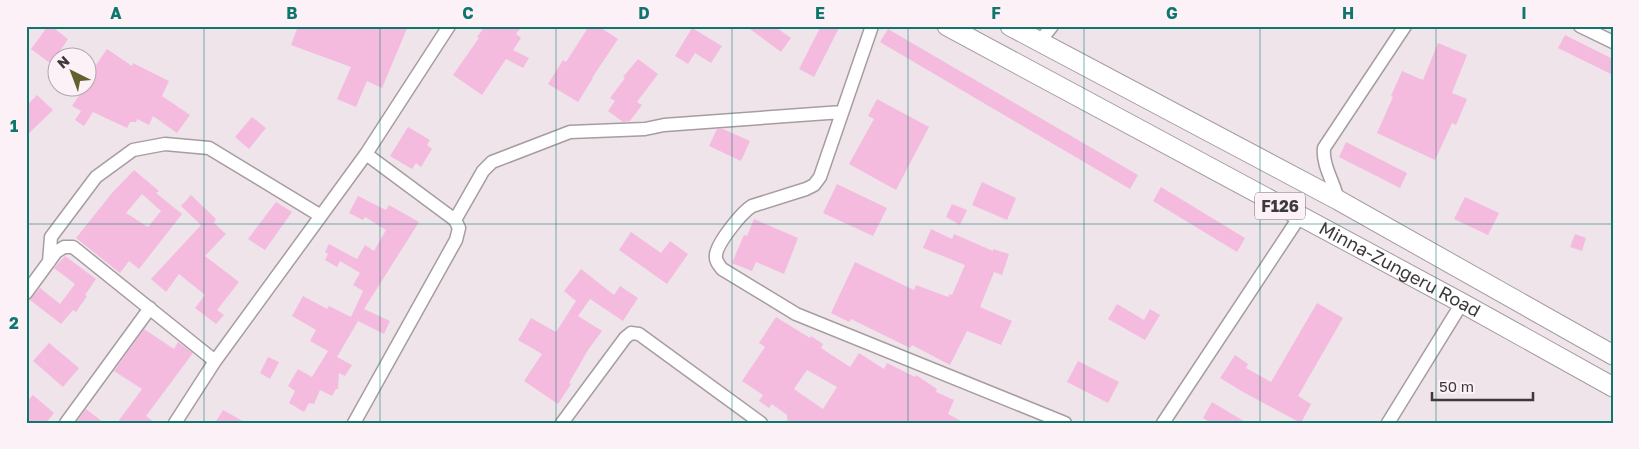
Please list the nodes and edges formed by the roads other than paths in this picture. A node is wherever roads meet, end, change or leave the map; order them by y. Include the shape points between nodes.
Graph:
1 (449, 26) edge
2 (872, 26) edge
3 (947, 26) edge
4 (1010, 26) edge
5 (1052, 26) edge
6 (1405, 26) edge
7 (1580, 26) edge
8 (1040, 41) junction
9 (1613, 42) edge
10 (842, 112) junction
11 (366, 154) junction
12 (1338, 200) junction
13 (321, 216) junction
14 (1300, 216) junction
15 (455, 220) junction
16 (49, 262) junction
17 (26, 293) edge
18 (1462, 303) junction
19 (150, 308) junction
20 (1613, 355) edge
21 (215, 361) junction
22 (1613, 387) edge
23 (747, 419) edge
24 (66, 423) edge
25 (175, 423) edge
26 (354, 423) edge
27 (562, 423) edge
28 (761, 423) edge
29 (1065, 423) edge
30 (1163, 423) edge
31 (1388, 423) edge

1 - 11 street
2 - 10 street
3 - 14 main road, Minna-Zungeru Road / F126
4 - 8 main road, Minna-Zungeru Road / F126
5 - 8 street
6 - 12 street via 1324,148 1322,158
7 - 9 street
8 - 12 main road, Minna-Zungeru Road / F126
10 - 15 street via 645,129 570,132 492,162 483,171
10 - 29 street via 820,177 814,185 744,210 717,249 718,264 796,314
11 - 13 street
11 - 15 street
12 - 20 main road, Minna-Zungeru Road / F126
13 - 16 street via 209,148 165,144 133,150 96,176 51,237
13 - 21 street
14 - 18 main road, Minna-Zungeru Road / F126
14 - 30 street
15 - 26 street via 458,228 456,240
16 - 17 street
16 - 19 street via 64,247 74,247
18 - 22 main road, Minna-Zungeru Road / F126
18 - 31 street
19 - 21 street
19 - 24 street
21 - 25 street
23 - 27 street via 639,334 632,333
23 - 28 street

